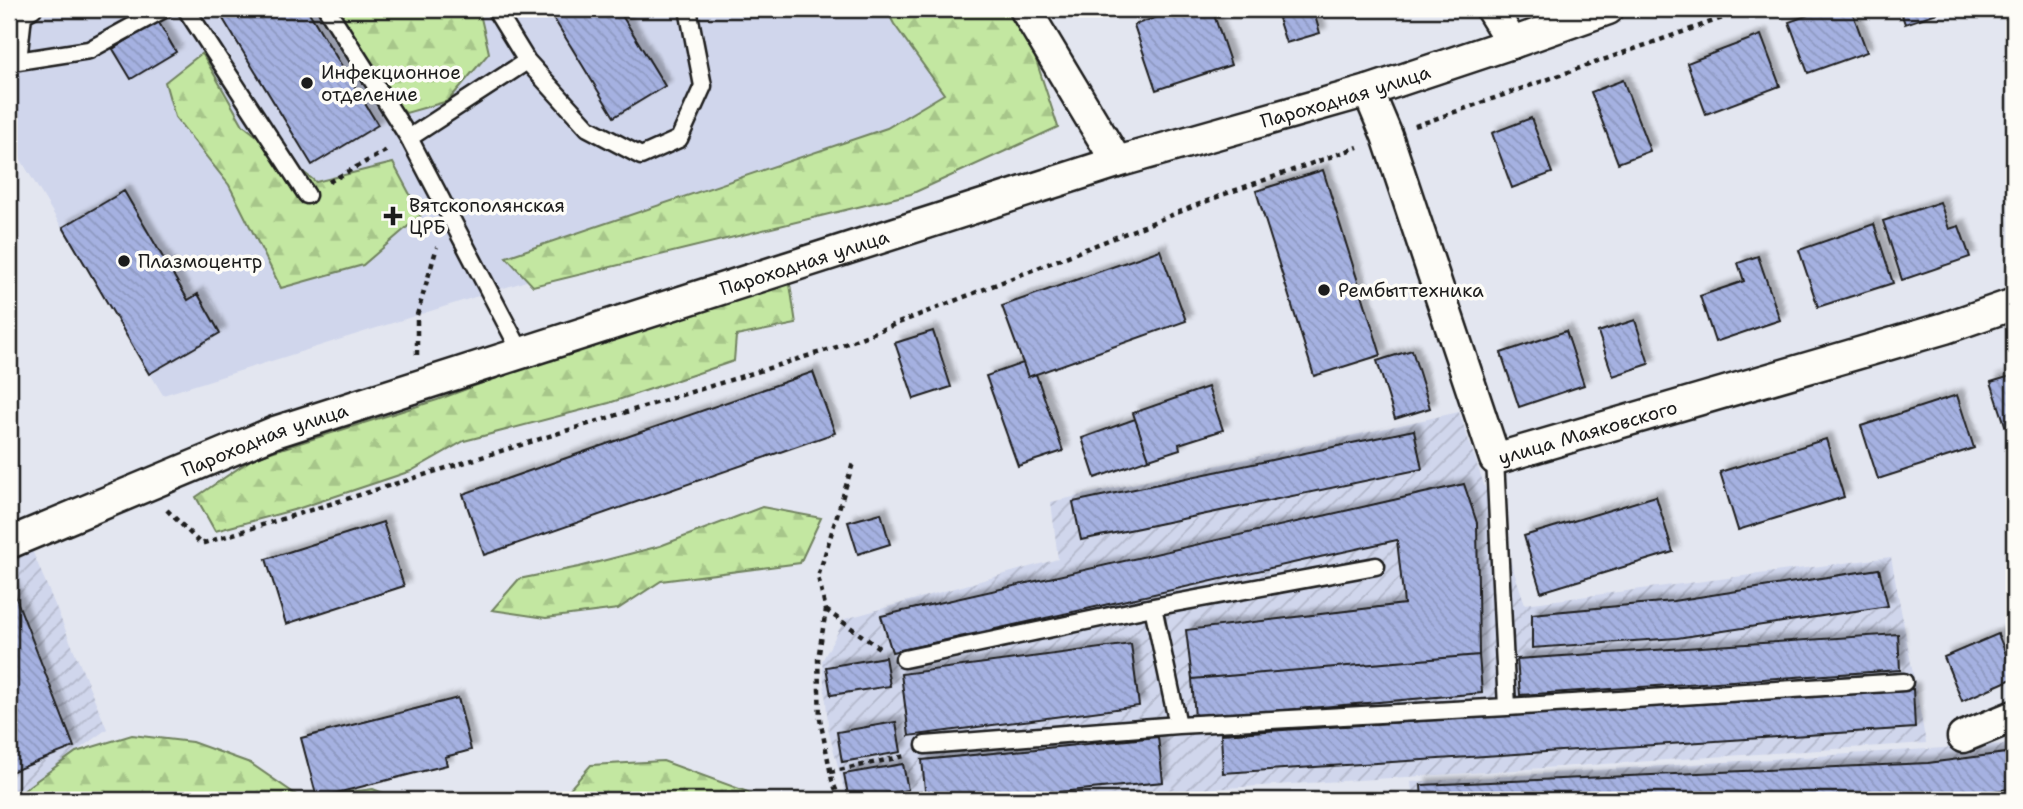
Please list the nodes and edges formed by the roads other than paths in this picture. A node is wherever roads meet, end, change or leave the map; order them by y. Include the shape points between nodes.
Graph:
1 (33, 9) edge
2 (164, 9) edge
3 (186, 9) edge
4 (327, 9) edge
5 (495, 9) edge
6 (688, 9) edge
7 (1025, 9) edge
8 (1492, 9) edge
9 (1608, 9) edge
10 (1512, 43) junction
11 (13, 59) edge
12 (527, 61) junction
13 (1368, 91) junction
14 (409, 138) junction
15 (1117, 162) junction
16 (307, 195) road end
17 (2014, 304) edge
18 (521, 352) junction
19 (1495, 459) junction
20 (9, 542) edge
21 (1376, 566) dead end
22 (1153, 607) junction
23 (904, 659) road end
24 (1904, 682) dead end
25 (1507, 707) junction
26 (2014, 716) edge
27 (1178, 725) junction
28 (1963, 737) dead end
29 (925, 746) road end

1 - 11 lane via 23,15
2 - 11 lane via 89,50
3 - 16 lane
4 - 14 lane
5 - 12 lane
6 - 12 lane via 703,86 679,139 641,156 588,128
7 - 15 street
8 - 10 street
9 - 10 street, Пароходная улица
10 - 13 street, Пароходная улица
12 - 14 lane
13 - 15 street, Пароходная улица
13 - 19 street, улица Маяковского
14 - 18 lane
15 - 18 street, Пароходная улица
17 - 19 street, улица Маяковского
18 - 20 street, Пароходная улица via 275,432
19 - 25 lane
21 - 22 lane
22 - 23 lane
22 - 27 lane
24 - 25 lane
25 - 27 lane
26 - 28 street
27 - 29 lane

